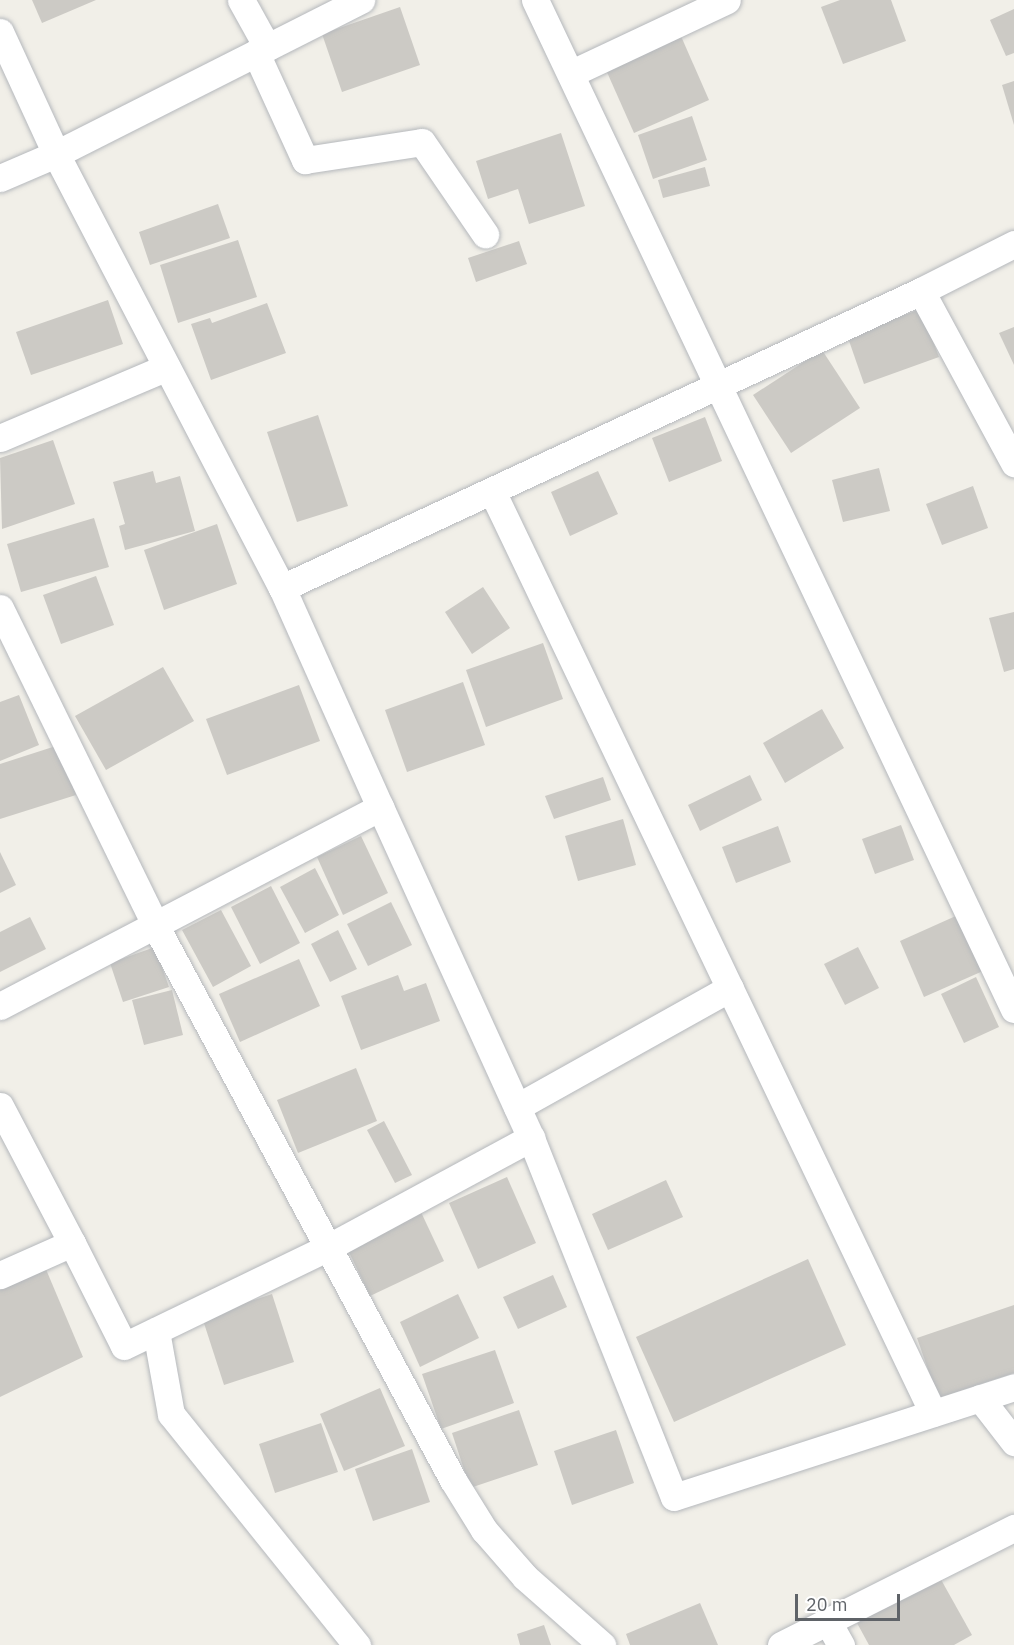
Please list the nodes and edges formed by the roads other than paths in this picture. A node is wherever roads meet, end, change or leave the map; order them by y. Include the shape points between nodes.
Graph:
1 (241, 0) edge
2 (361, 0) edge
3 (535, 0) edge
4 (727, 0) edge
5 (0, 32) edge
6 (261, 50) junction
7 (572, 73) junction
8 (56, 154) junction
9 (0, 178) edge
10 (484, 234) dead end
11 (1014, 244) edge
12 (921, 291) junction
13 (167, 367) junction
14 (718, 385) junction
15 (0, 438) edge
16 (1014, 463) edge
17 (492, 491) junction
18 (282, 588) junction
19 (0, 608) edge
20 (380, 807) junction
21 (154, 925) junction
22 (730, 988) junction
23 (0, 1006) edge
24 (1014, 1009) edge
25 (0, 1106) edge
26 (517, 1107) junction
27 (531, 1138) junction
28 (72, 1243) junction
29 (329, 1247) junction
30 (0, 1275) edge
31 (156, 1331) junction
32 (1014, 1387) edge
33 (980, 1398) junction
34 (933, 1413) junction
35 (1014, 1442) edge
36 (1014, 1528) edge
37 (827, 1620) junction
38 (357, 1645) edge
39 (602, 1645) edge
40 (781, 1645) edge
41 (842, 1645) edge

1 - 6 street
2 - 6 street
3 - 7 street
4 - 7 street
5 - 8 street
6 - 8 street
6 - 10 street via 305,160 423,142
7 - 14 street
8 - 9 street
8 - 13 street
11 - 12 street
12 - 14 street
12 - 16 street
13 - 15 street
13 - 18 street
14 - 17 street
14 - 24 street
17 - 18 street
17 - 22 street
18 - 20 street
19 - 21 street
20 - 21 street
20 - 26 street
21 - 23 street
21 - 29 street
22 - 26 street
22 - 34 street
25 - 28 street
26 - 27 street
27 - 29 street
27 - 34 street via 674,1497
28 - 30 street
28 - 31 street via 124,1346
29 - 31 street
29 - 39 street via 453,1480 484,1530 525,1577
31 - 38 street via 171,1414
32 - 33 street
33 - 34 street
33 - 35 street
36 - 37 street
37 - 40 street
37 - 41 street

